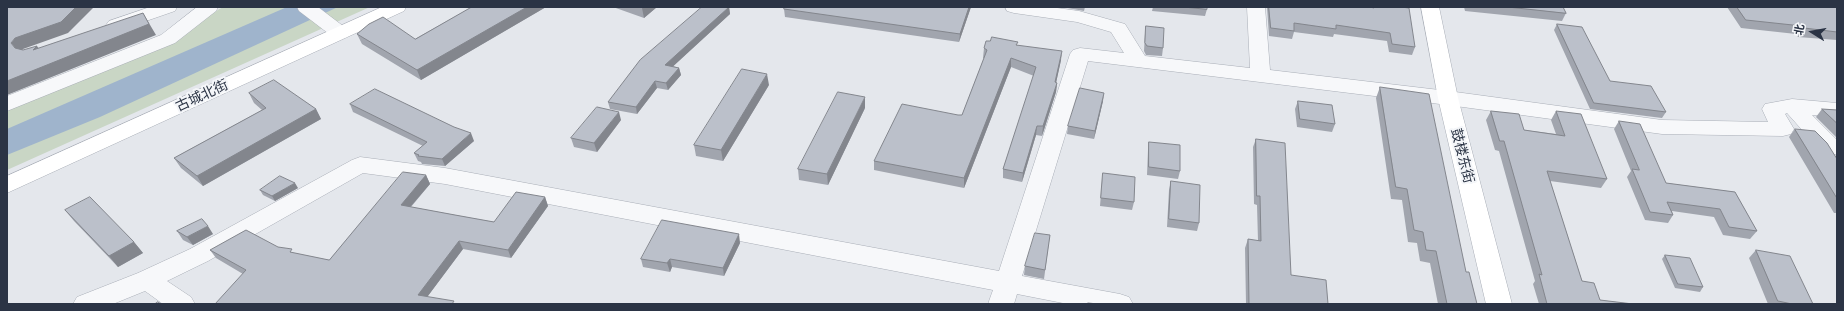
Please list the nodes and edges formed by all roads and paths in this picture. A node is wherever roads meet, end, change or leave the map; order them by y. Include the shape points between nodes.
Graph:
1 (168, 7) edge
2 (209, 7) edge
3 (306, 7) edge
4 (397, 7) edge
5 (1014, 7) edge
6 (1256, 7) edge
7 (1430, 7) edge
8 (334, 28) junction
9 (103, 29) edge
10 (1139, 61) junction
11 (1260, 76) junction
12 (1448, 98) junction
13 (7, 104) edge
14 (1792, 106) junction
15 (1837, 110) edge
16 (1837, 148) edge
17 (7, 185) edge
18 (147, 280) junction
19 (1004, 294) edge
20 (86, 304) edge
21 (182, 304) edge
22 (1120, 304) edge
23 (1499, 304) edge

1 - 9 street
2 - 13 street via 168,39
3 - 8 street
4 - 8 main road, 古城北街
5 - 10 street via 1079,16 1118,28
6 - 11 street
7 - 12 main road, 鼓楼东街
8 - 17 main road, 古城北街
10 - 11 street
10 - 19 street via 1080,54
11 - 12 street
12 - 14 street via 1662,127 1782,129 1772,109
12 - 23 main road, 鼓楼东街
14 - 15 street
14 - 16 street via 1827,144
18 - 19 street via 199,255 360,165 445,176
18 - 20 street
18 - 21 street
19 - 22 street

